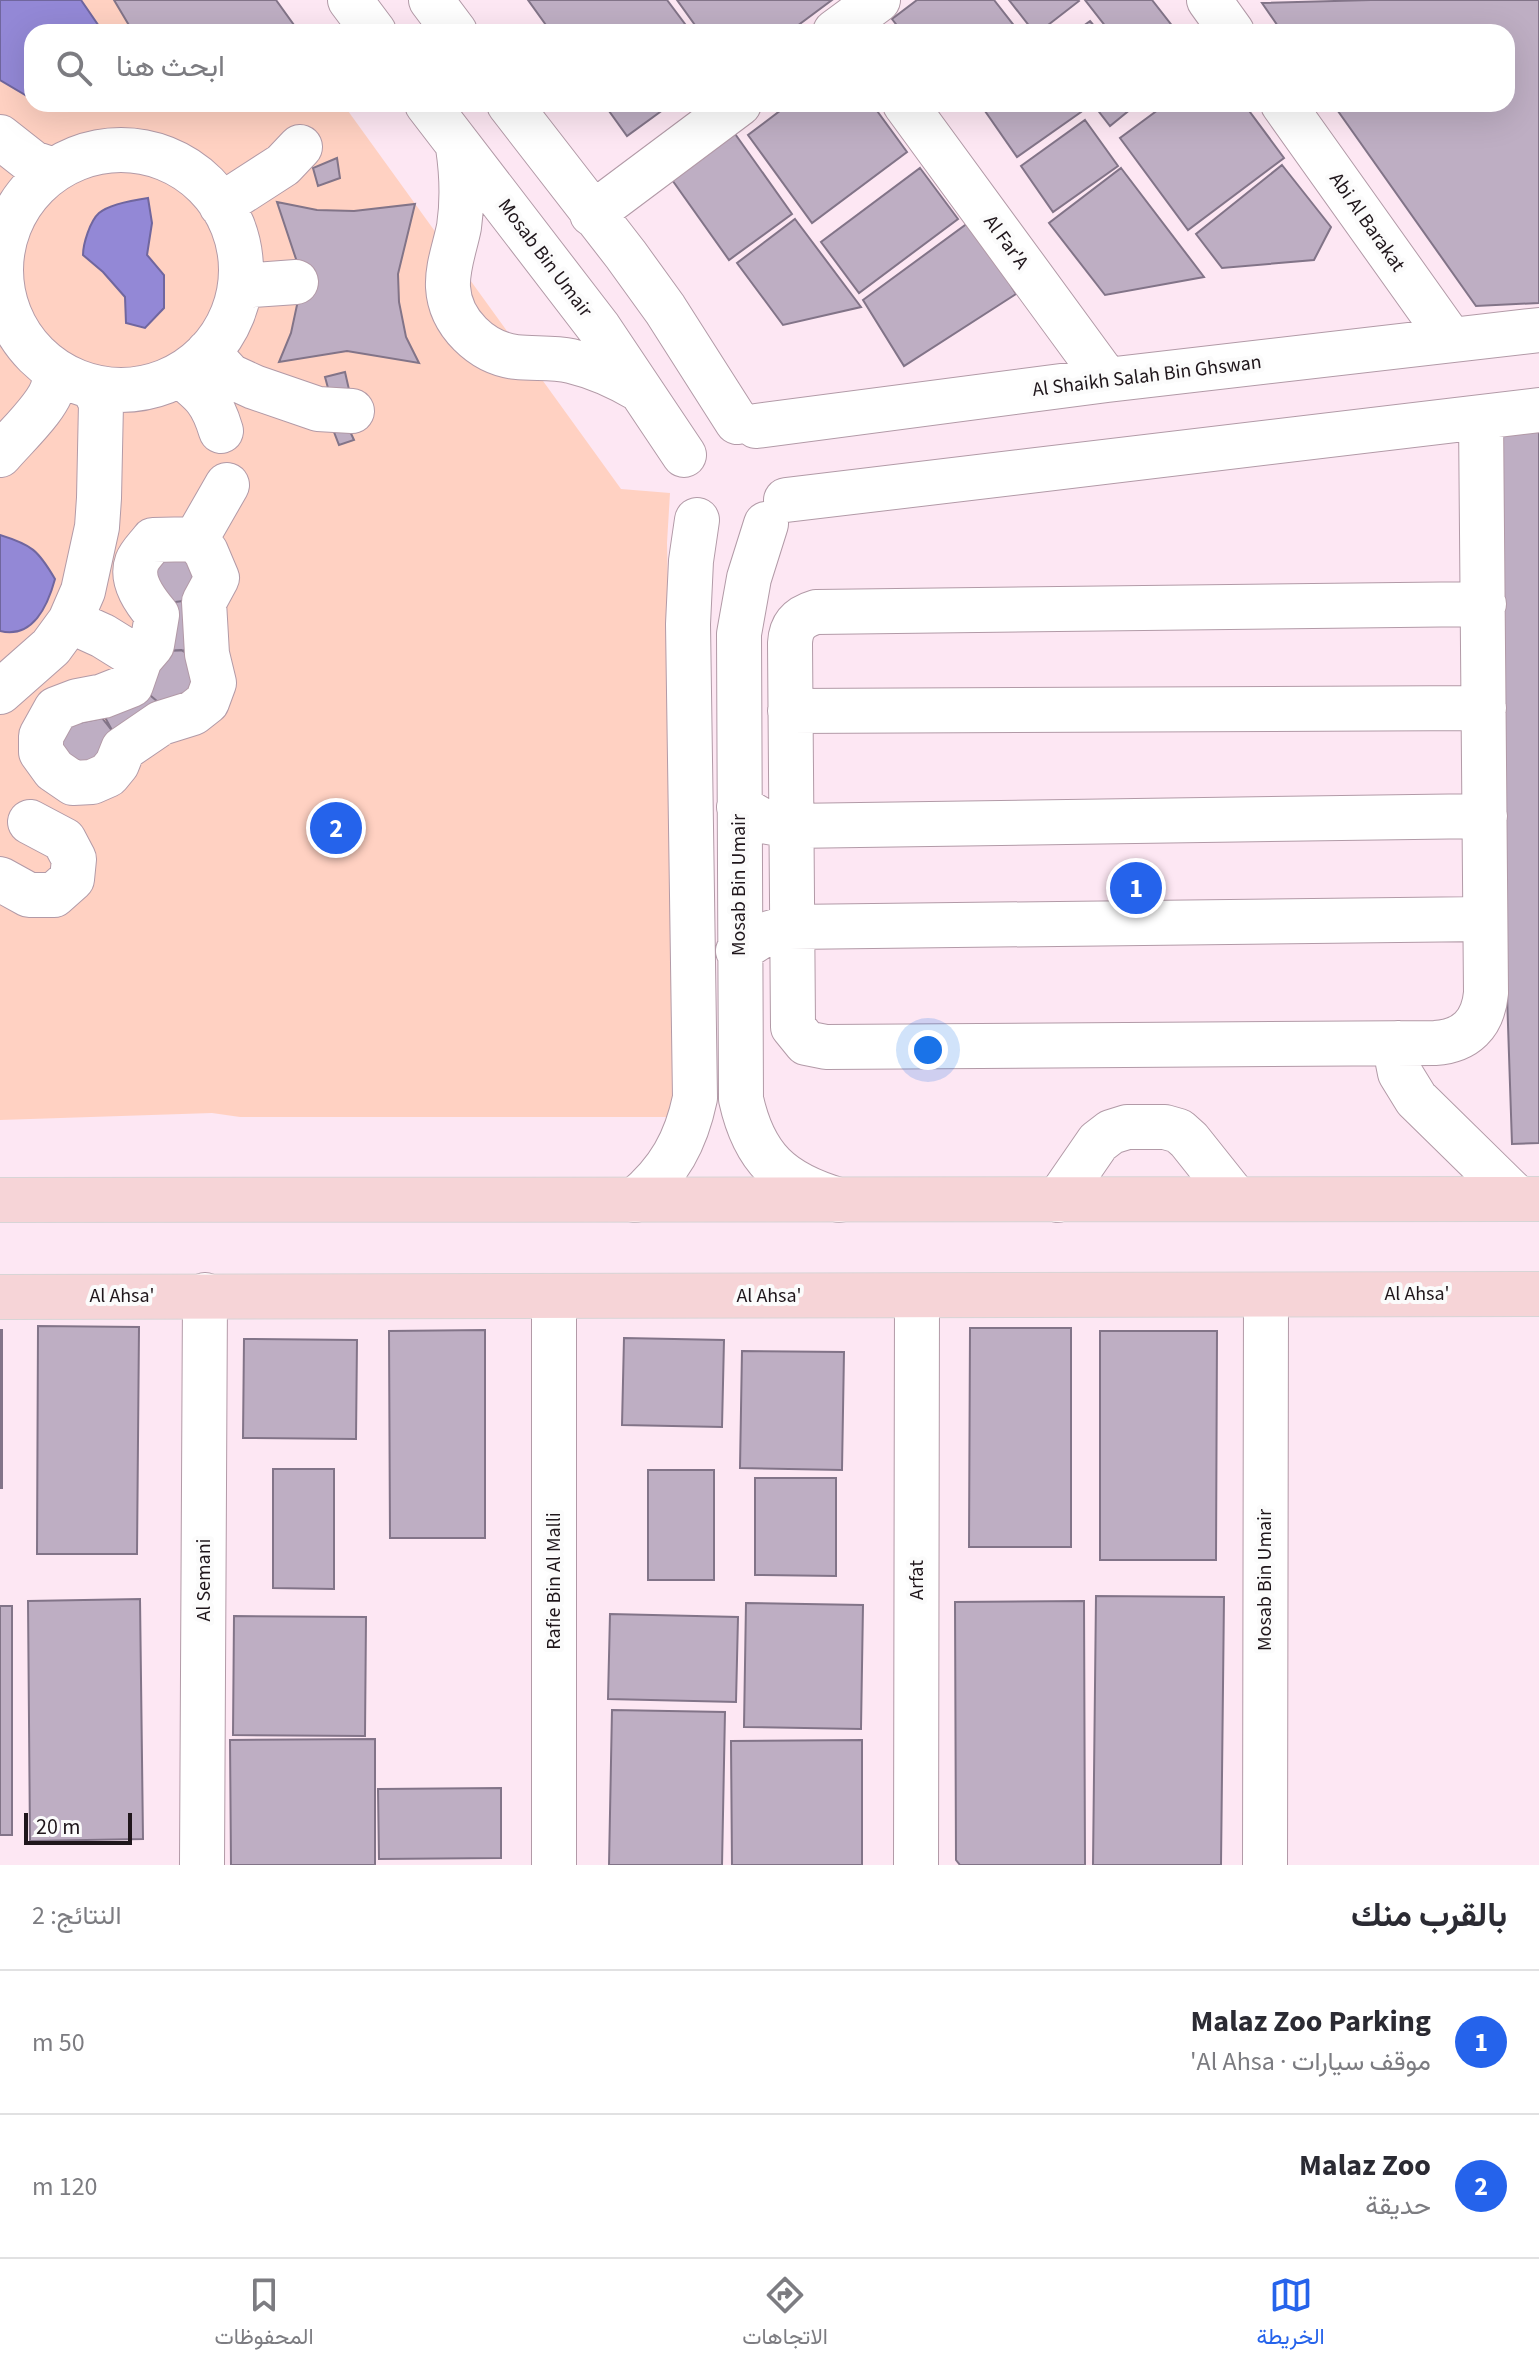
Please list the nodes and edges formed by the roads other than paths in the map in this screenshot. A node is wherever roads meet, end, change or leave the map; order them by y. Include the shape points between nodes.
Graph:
1 (350, 0) edge
2 (431, 0) edge
3 (1209, 0) edge
4 (368, 24) edge
5 (449, 24) edge
6 (1226, 24) edge
7 (433, 112) edge
8 (515, 112) edge
9 (728, 112) edge
10 (911, 112) edge
11 (1289, 112) edge
12 (0, 137) edge
13 (458, 147) junction
14 (304, 161) dead end
15 (54, 170) junction
16 (221, 205) junction
17 (592, 214) junction
18 (296, 282) dead end
19 (240, 286) junction
20 (7, 327) edge
21 (1539, 330) edge
22 (1451, 340) junction
23 (194, 364) junction
24 (51, 368) junction
25 (1107, 380) junction
26 (93, 387) junction
27 (642, 391) junction
28 (1539, 410) edge
29 (352, 411) dead end
30 (1481, 417) junction
31 (746, 424) junction
32 (221, 431) dead end
33 (12, 435) edge
34 (100, 435) junction
35 (684, 455) junction
36 (227, 485) dead end
37 (776, 512) junction
38 (697, 520) junction
39 (196, 539) junction
40 (1484, 604) junction
41 (70, 621) junction
42 (140, 659) junction
43 (0, 692) edge
44 (1484, 708) junction
45 (790, 711) junction
46 (73, 783) junction
47 (739, 807) junction
48 (15, 816) edge
49 (1485, 816) junction
50 (790, 826) junction
51 (0, 879) edge
52 (1484, 919) junction
53 (790, 927) junction
54 (738, 951) junction
55 (1398, 1043) junction
56 (695, 1098) junction
57 (741, 1099) junction
58 (1236, 1199) junction
59 (1528, 1199) edge
60 (0, 1200) edge
61 (635, 1200) junction
62 (839, 1200) junction
63 (1058, 1200) junction
64 (1539, 1294) edge
65 (205, 1295) junction
66 (1266, 1295) junction
67 (554, 1296) junction
68 (917, 1296) junction
69 (0, 1297) edge
70 (202, 1865) edge
71 (554, 1865) edge
72 (916, 1865) edge
73 (1265, 1865) edge

1 - 4 street
2 - 5 street
3 - 6 street
7 - 13 street, Mosab Bin Umair
8 - 17 street, Mosab Bin Umair
9 - 17 street
10 - 25 street, Al Far'A
11 - 22 street, Abi Al Barakat
12 - 15 street via 33,163
13 - 27 street, Mosab Bin Umair
13 - 27 street via 462,200 448,292 464,328 495,352 568,360 619,377
14 - 16 street via 283,165
15 - 16 street via 98,152 146,152 189,171
15 - 20 street via 20,205 9,228 2,277
16 - 19 street via 234,230
17 - 31 street, Mosab Bin Umair
18 - 19 street
19 - 23 street via 229,322
20 - 24 street
21 - 22 street, Al Shaikh Salah Bin Ghswan
22 - 25 street, Al Shaikh Salah Bin Ghswan
23 - 26 street via 152,386
23 - 29 street via 318,409
23 - 32 street
24 - 26 street
24 - 33 street via 54,381
25 - 31 street, Al Shaikh Salah Bin Ghswan
26 - 34 street via 101,403
27 - 35 street, Mosab Bin Umair
28 - 30 street
30 - 37 street
30 - 40 street
31 - 35 street via 721,424 705,431
31 - 37 street, Mosab Bin Umair via 771,435 789,465 790,483
33 - 34 street via 62,406 78,409
34 - 41 street via 97,527 83,591
35 - 38 street via 680,490
36 - 39 street
37 - 38 street via 753,531 723,533
37 - 47 street, Mosab Bin Umair via 749,578 739,634
38 - 56 street via 688,624
39 - 42 street via 153,540 136,563 137,585 157,615 152,645
39 - 46 street via 217,578 204,602 214,683 207,702 193,713 161,723 123,749 108,775
40 - 44 street
40 - 45 street via 816,612 799,619 790,634
41 - 42 street
41 - 43 street via 51,647
42 - 46 street via 131,685 56,709 41,736 41,752
44 - 45 street
44 - 49 street
45 - 50 street
46 - 48 street
47 - 50 street via 763,821
47 - 54 street, Mosab Bin Umair
48 - 51 street via 64,840 74,859 72,879 54,895 29,895
49 - 50 street
49 - 52 street
50 - 53 street
52 - 53 street
52 - 55 street via 1486,993 1480,1019 1448,1043
53 - 54 street via 763,935
53 - 55 street via 793,1027 806,1043 816,1046
54 - 57 street, Mosab Bin Umair
55 - 59 street via 1400,1073 1416,1099
56 - 57 street via 718,1103
56 - 61 street via 681,1145 653,1185
57 - 62 street, Mosab Bin Umair via 746,1123 772,1166 792,1182
58 - 59 main road
58 - 63 main road
58 - 63 street via 1179,1131 1127,1127 1098,1142
60 - 61 main road
61 - 62 main road
62 - 63 main road
64 - 66 main road, Al Ahsa'
65 - 67 main road, Al Ahsa'
65 - 69 main road, Al Ahsa'
65 - 70 street, Al Semani
66 - 68 main road, Al Ahsa'
66 - 73 street, Mosab Bin Umair
67 - 68 main road, Al Ahsa'
67 - 71 street, Rafie Bin Al Malli
68 - 72 street, Arfat

